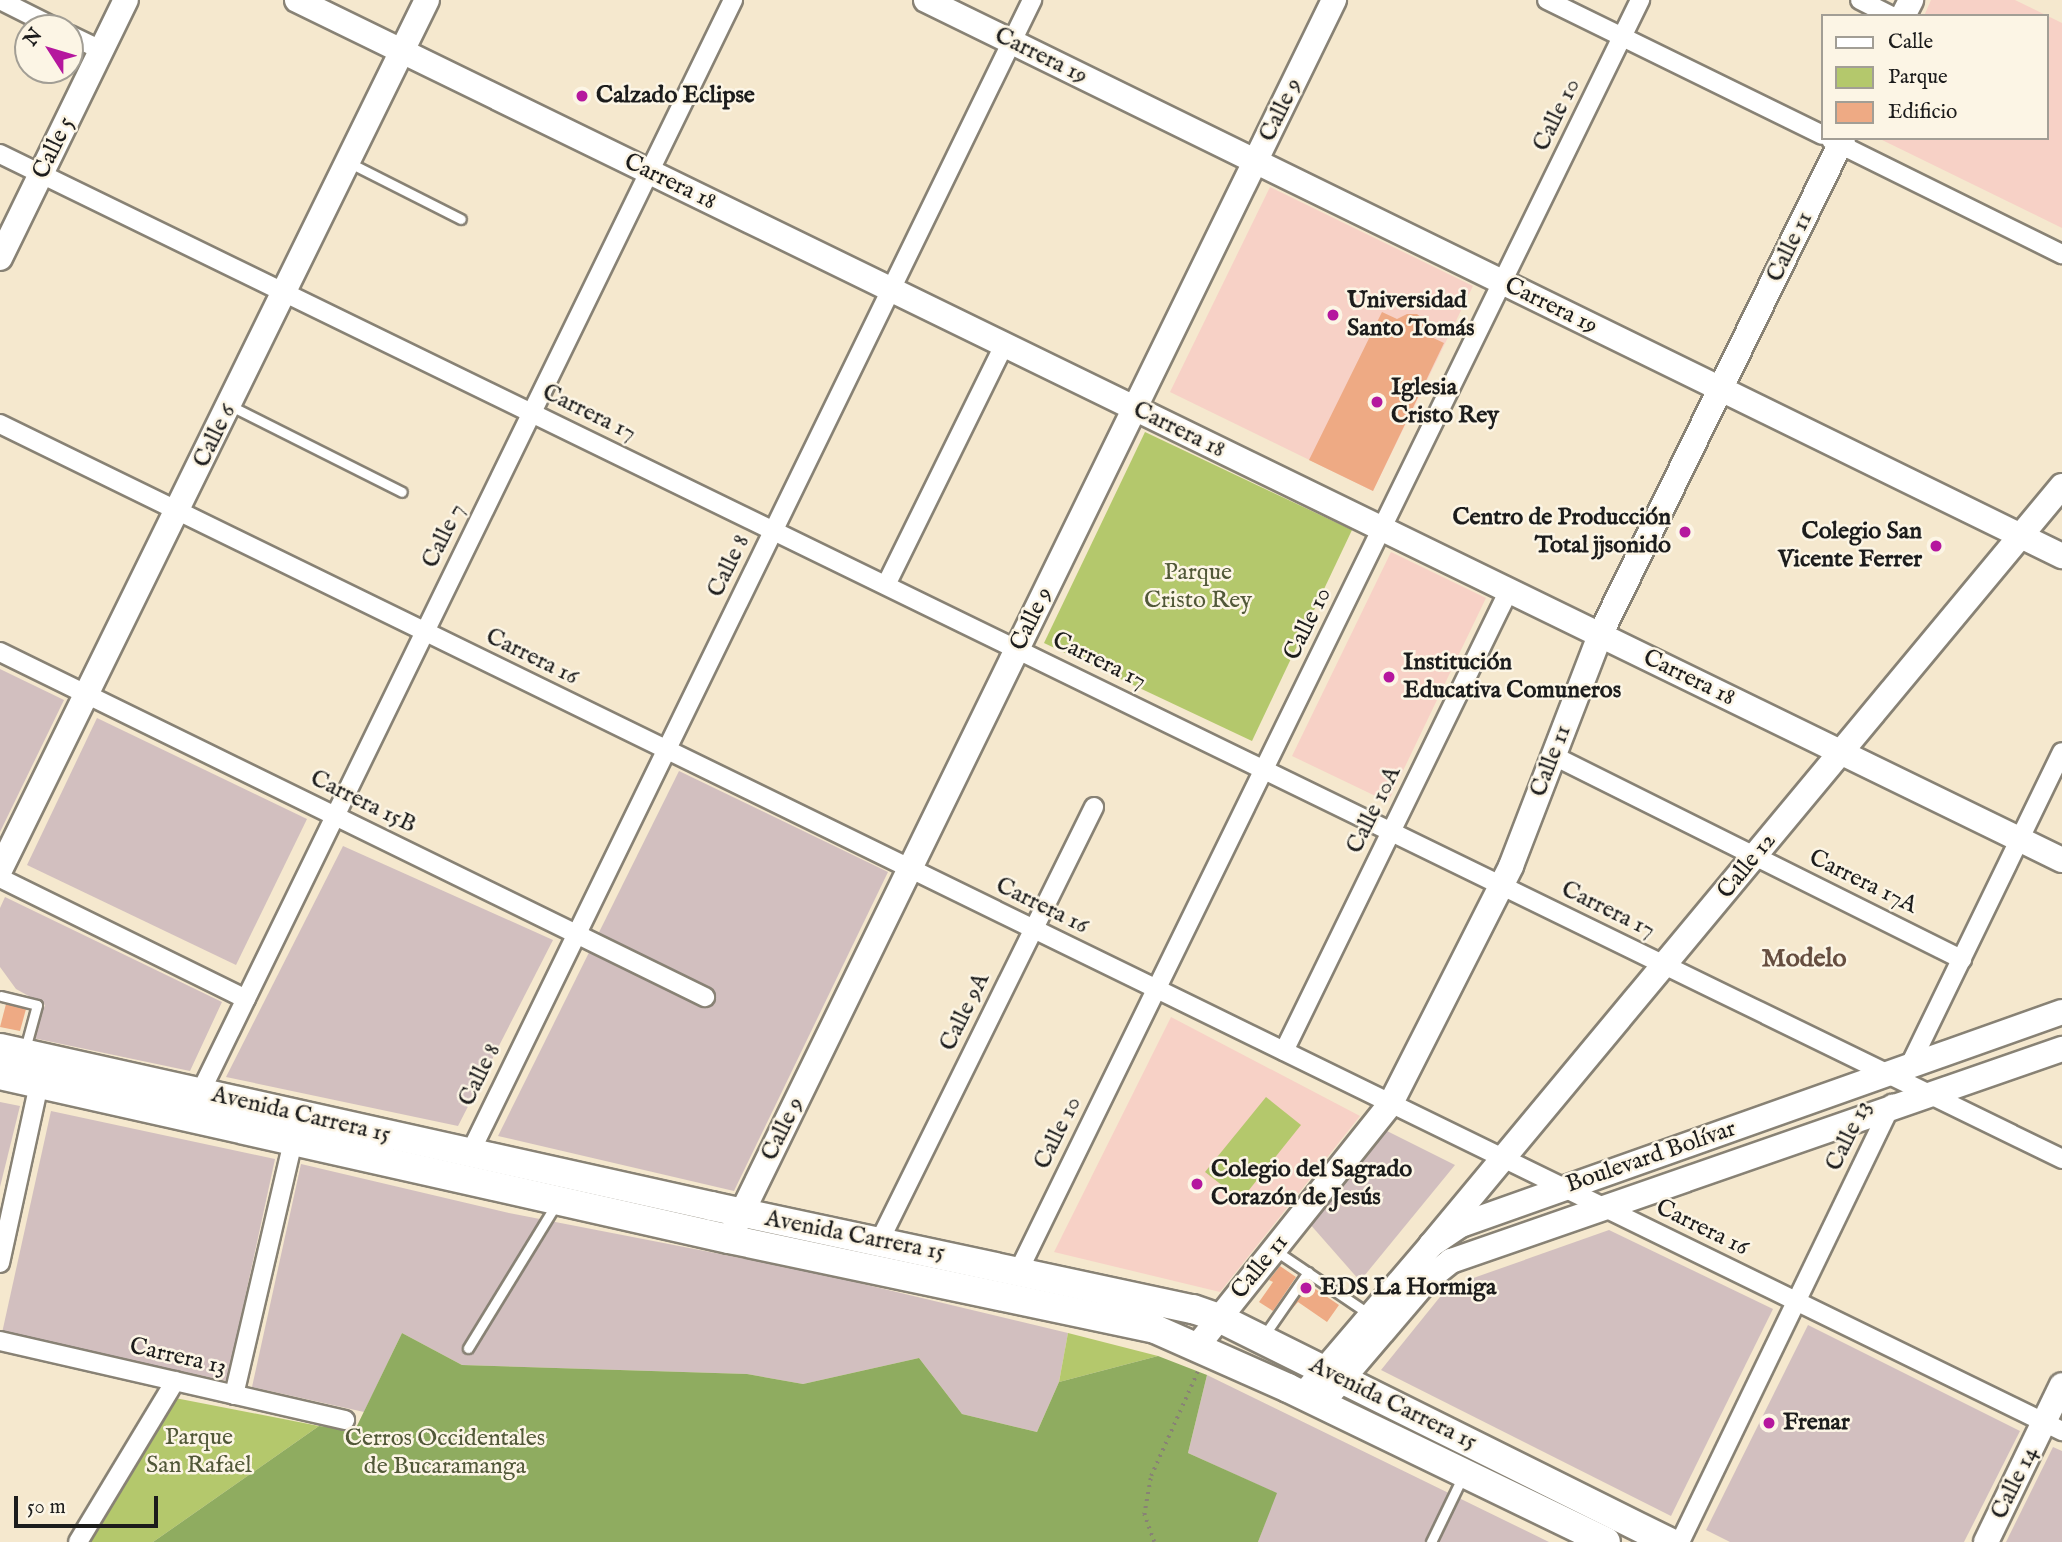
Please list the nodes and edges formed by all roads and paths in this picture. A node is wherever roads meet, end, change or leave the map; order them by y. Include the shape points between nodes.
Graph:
1 (0, 0) edge
2 (126, 0) edge
3 (297, 0) edge
4 (427, 0) edge
5 (733, 0) edge
6 (926, 0) edge
7 (1032, 0) edge
8 (1334, 0) edge
9 (1547, 0) edge
10 (1640, 0) edge
11 (1860, 0) edge
12 (28, 14) edge
13 (1888, 14) edge
14 (1622, 37) junction
15 (84, 42) edge
16 (1012, 42) junction
17 (101, 50) junction
18 (402, 51) junction
19 (1820, 132) edge
20 (1834, 140) edge
21 (1836, 140) edge
22 (0, 154) edge
23 (1256, 161) junction
24 (348, 162) junction
25 (649, 172) junction
26 (41, 174) junction
27 (461, 219) dead end
28 (2062, 254) edge
29 (0, 258) edge
30 (1502, 282) junction
31 (891, 289) junction
32 (284, 292) junction
33 (1004, 345) junction
34 (1721, 389) junction
35 (229, 405) junction
36 (1135, 408) junction
37 (532, 412) junction
38 (0, 424) edge
39 (2062, 486) edge
40 (402, 492) dead end
41 (178, 511) junction
42 (1382, 528) junction
43 (774, 530) junction
44 (2020, 536) junction
45 (2062, 556) edge
46 (886, 585) junction
47 (1508, 590) junction
48 (425, 632) junction
49 (1600, 635) junction
50 (1017, 649) junction
51 (0, 652) edge
52 (88, 695) junction
53 (667, 750) junction
54 (1841, 752) junction
55 (2062, 752) edge
56 (1554, 756) junction
57 (1264, 769) junction
58 (1094, 807) dead end
59 (335, 816) junction
60 (1391, 831) junction
61 (2020, 839) junction
62 (1755, 856) junction
63 (2062, 860) edge
64 (910, 869) junction
65 (0, 870) edge
66 (0, 878) edge
67 (1502, 885) junction
68 (1033, 929) junction
69 (576, 934) junction
70 (1962, 959) junction
71 (1667, 965) junction
72 (1156, 989) junction
73 (0, 997) edge
74 (705, 997) dead end
75 (246, 999) junction
76 (2062, 1012) edge
77 (2062, 1049) edge
78 (12, 1051) edge
79 (1284, 1051) junction
80 (1900, 1074) junction
81 (0, 1075) edge
82 (39, 1084) junction
83 (200, 1093) junction
84 (1930, 1094) junction
85 (1391, 1103) junction
86 (1890, 1108) junction
87 (293, 1141) junction
88 (470, 1153) junction
89 (1504, 1158) junction
90 (2062, 1159) edge
91 (1564, 1188) junction
92 (558, 1200) junction
93 (1603, 1207) junction
94 (742, 1213) junction
95 (729, 1239) junction
96 (880, 1240) junction
97 (1431, 1245) junction
98 (1275, 1250) junction
99 (0, 1263) edge
100 (1019, 1269) junction
101 (1308, 1272) junction
102 (1796, 1301) junction
103 (1370, 1315) junction
104 (1219, 1318) junction
105 (1262, 1339) junction
106 (0, 1341) edge
107 (468, 1348) dead end
108 (1203, 1348) junction
109 (1333, 1375) junction
110 (174, 1381) junction
111 (2062, 1385) edge
112 (234, 1395) junction
113 (1312, 1399) junction
114 (345, 1420) dead end
115 (2053, 1426) edge
116 (1464, 1473) junction
117 (78, 1542) edge
118 (1154, 1542) edge
119 (1430, 1542) edge
120 (1605, 1542) edge
121 (1669, 1542) edge
122 (1680, 1542) edge
123 (1986, 1542) edge

1 - 12 street
2 - 17 street, Calle 5
3 - 18 street, Carrera 18
4 - 18 street, Calle 6
5 - 25 street, Calle 7
6 - 16 street, Carrera 19
7 - 16 street, Calle 8
8 - 23 street, Calle 9
9 - 14 street
10 - 14 street, Calle 10
11 - 13 street
14 - 19 street
14 - 30 street, Calle 10
15 - 17 street
16 - 23 street, Carrera 19
16 - 31 street, Calle 8
17 - 26 street, Calle 5
18 - 24 street, Calle 6
18 - 25 street, Carrera 18
20 - 34 street, Calle 11
21 - 28 street
22 - 26 street, Carrera 17
23 - 30 street, Carrera 19
23 - 36 street, Calle 9
24 - 27 lane
24 - 32 street, Calle 6
25 - 31 street, Carrera 18
25 - 37 street, Calle 7
26 - 29 street, Calle 5
26 - 32 street, Carrera 17
30 - 34 street, Carrera 19
30 - 42 street, Calle 10
31 - 33 street, Carrera 18
31 - 43 street, Calle 8
32 - 35 street, Calle 6
32 - 37 street, Carrera 17
33 - 36 street, Carrera 18
33 - 46 street
34 - 44 street, Carrera 19
34 - 49 street, Calle 11
35 - 40 lane
35 - 41 street, Calle 6
36 - 42 street, Carrera 18
36 - 50 street, Calle 9
37 - 43 street, Carrera 17
37 - 48 street, Calle 7
38 - 41 street, Carrera 16
39 - 44 street, Calle 12
41 - 48 street, Carrera 16
41 - 52 street, Calle 6
42 - 47 street, Carrera 18
42 - 57 street, Calle 10
43 - 46 street, Carrera 17
43 - 53 street, Calle 8
44 - 45 street, Carrera 19
44 - 54 street, Calle 12
46 - 50 street, Carrera 17
47 - 49 street, Carrera 18
47 - 60 street, Calle 10A
48 - 53 street, Carrera 16
48 - 59 street, Calle 7
49 - 54 street, Carrera 18
49 - 56 street, Calle 11
50 - 57 street, Carrera 17
50 - 64 street, Calle 9
51 - 52 street, Carrera 15B
52 - 59 street, Carrera 15B
52 - 65 street, Calle 6
53 - 64 street, Carrera 16
53 - 69 street, Calle 8
54 - 61 street, Carrera 18
54 - 62 street, Calle 12
55 - 61 street, Calle 13
56 - 62 street, Carrera 17A
56 - 67 street, Calle 11
57 - 60 street, Carrera 17
57 - 72 street, Calle 10
58 - 68 street, Calle 9A
59 - 69 street, Carrera 15B
59 - 75 street, Calle 7
60 - 67 street, Carrera 17
60 - 79 street, Calle 10A
61 - 63 street, Carrera 18
61 - 70 street, Calle 13
62 - 70 street, Carrera 17A
62 - 71 street, Calle 12
64 - 68 street, Carrera 16
64 - 94 street, Calle 9
66 - 75 street
67 - 71 street, Carrera 17
67 - 85 street, Calle 11
68 - 72 street, Carrera 16
68 - 96 street, Calle 9A
69 - 74 street, Carrera 15B
69 - 88 street, Calle 8
70 - 80 street, Calle 13
71 - 80 street, Carrera 17
71 - 89 street, Calle 12
72 - 79 street, Carrera 16
72 - 100 street, Calle 10
73 - 78 lane via 37,1005
75 - 83 street, Calle 7
76 - 80 street, Boulevard Bolívar
77 - 84 street, Boulevard Bolívar
78 - 83 main road, Avenida Carrera 15
79 - 85 street, Carrera 16
80 - 84 street, Carrera 17
80 - 86 street, Calle 13
80 - 91 street, Boulevard Bolívar
81 - 82 main road, Avenida Carrera 15
82 - 87 main road, Avenida Carrera 15
82 - 99 street
83 - 88 main road, Avenida Carrera 15
84 - 86 street, Boulevard Bolívar
84 - 90 street, Carrera 17
85 - 89 street, Carrera 16
85 - 98 street, Calle 11
86 - 93 street, Boulevard Bolívar
86 - 102 street, Calle 13
87 - 92 main road, Avenida Carrera 15
87 - 112 street
88 - 94 main road, Avenida Carrera 15
89 - 91 street, Carrera 16
89 - 97 street, Calle 12
91 - 93 street, Carrera 16
91 - 97 street, Boulevard Bolívar via 1478,1217
92 - 95 main road, Avenida Carrera 15
92 - 107 lane
93 - 102 street, Carrera 16
93 - 109 street, Boulevard Bolívar via 1451,1261
94 - 95 street, Calle 9
94 - 96 main road, Avenida Carrera 15
95 - 108 main road, Avenida Carrera 15 via 1102,1315
96 - 100 main road, Avenida Carrera 15
97 - 103 street, Boulevard Bolívar
98 - 101 lane
98 - 104 street, Calle 11
100 - 104 main road, Avenida Carrera 15
101 - 103 lane
101 - 105 lane
102 - 115 street, Carrera 16
102 - 122 street, Calle 13
103 - 109 street, Boulevard Bolívar
104 - 105 main road, Avenida Carrera 15
104 - 108 street, Calle 11
105 - 109 main road, Avenida Carrera 15
106 - 110 street, Carrera 13
108 - 113 main road, Avenida Carrera 15
108 - 118 path via 1151,1476 1144,1515
109 - 113 street
109 - 121 main road, Avenida Carrera 15
110 - 112 street, Carrera 13
110 - 117 street
111 - 115 street, Calle 14
112 - 114 street, Carrera 13
113 - 116 main road, Avenida Carrera 15
115 - 123 street, Calle 14
116 - 119 lane
116 - 120 main road, Avenida Carrera 15

